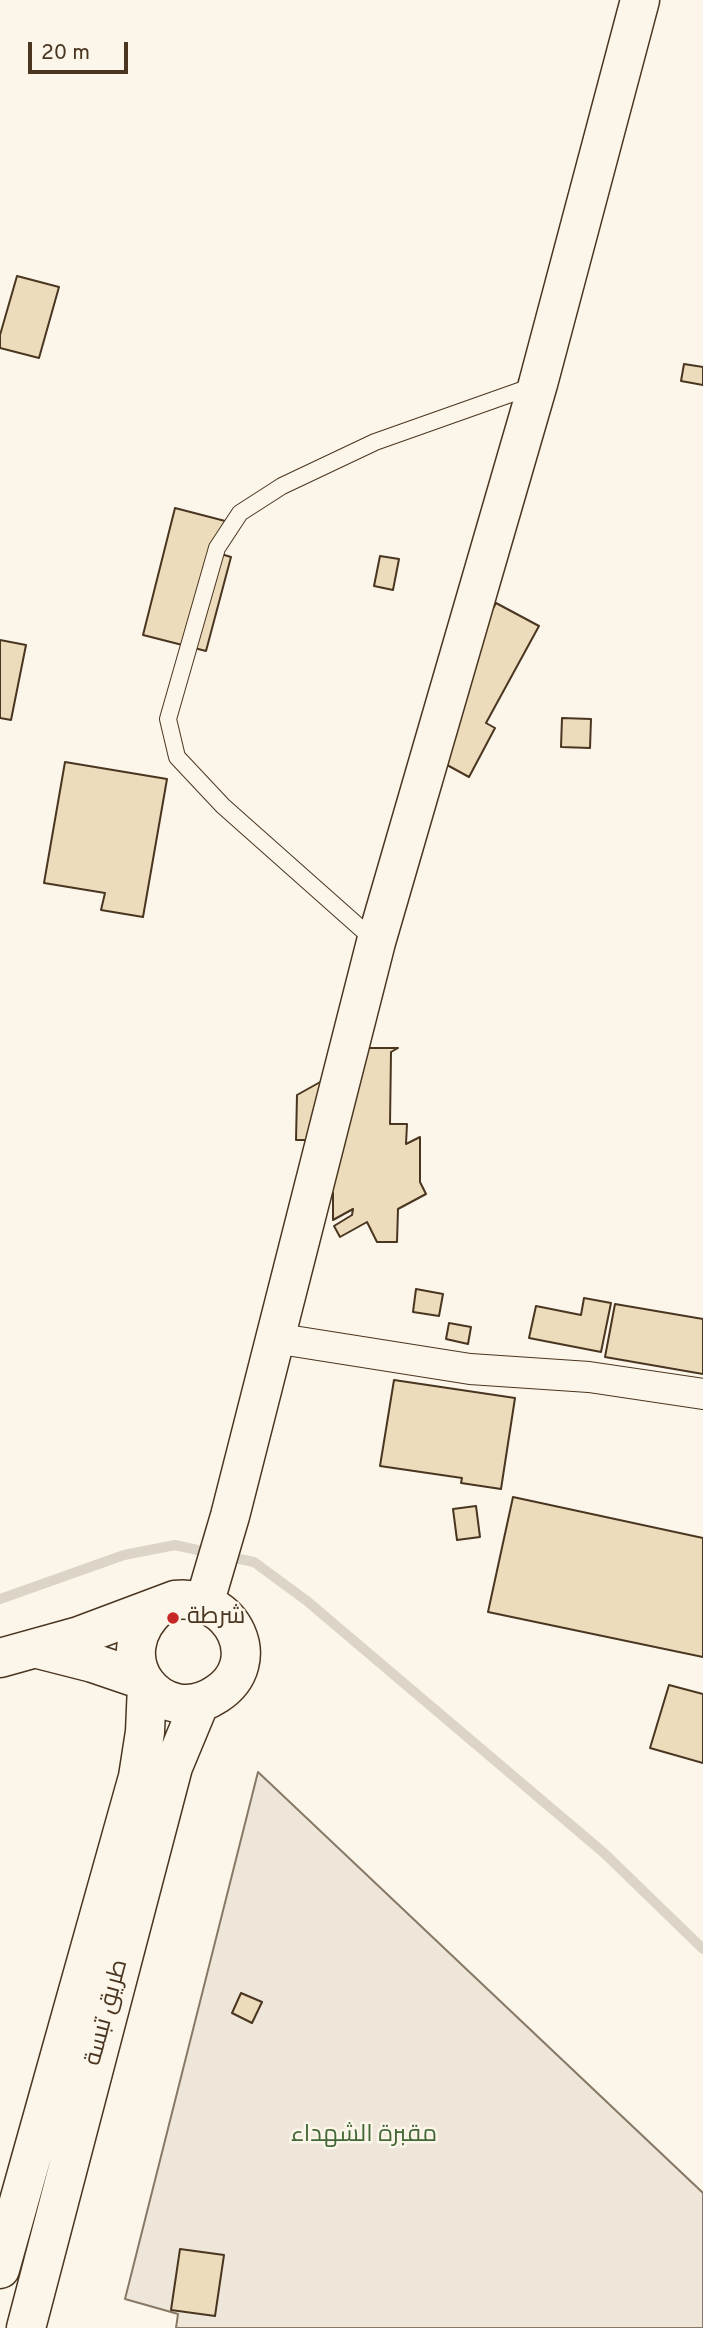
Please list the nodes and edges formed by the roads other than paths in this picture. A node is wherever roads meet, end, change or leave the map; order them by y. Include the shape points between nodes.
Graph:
1 (640, 0) edge
2 (538, 384) junction
3 (376, 942) junction
4 (274, 1338) junction
5 (703, 1394) edge
6 (210, 1585) junction
7 (160, 1606) junction
8 (38, 1650) junction
9 (0, 1658) edge
10 (145, 1682) junction
11 (200, 1702) junction
12 (0, 2269) edge
13 (26, 2328) edge

1 - 2 main road
2 - 3 main road
2 - 3 lane via 375,442 282,486 240,513 217,548 168,719 177,757 223,806
3 - 4 main road
4 - 5 street via 470,1369 589,1377
4 - 6 main road
6 - 7 main road via 190,1598
6 - 11 main road via 240,1644 239,1663 231,1681
7 - 8 main road
7 - 10 main road via 148,1617 137,1639 136,1664
8 - 9 main road
8 - 10 main road via 68,1655
10 - 11 main road via 162,1698
10 - 12 main road, طريق تبسة via 145,1732 138,1777
11 - 13 main road, طريق تبسة via 173,1767

